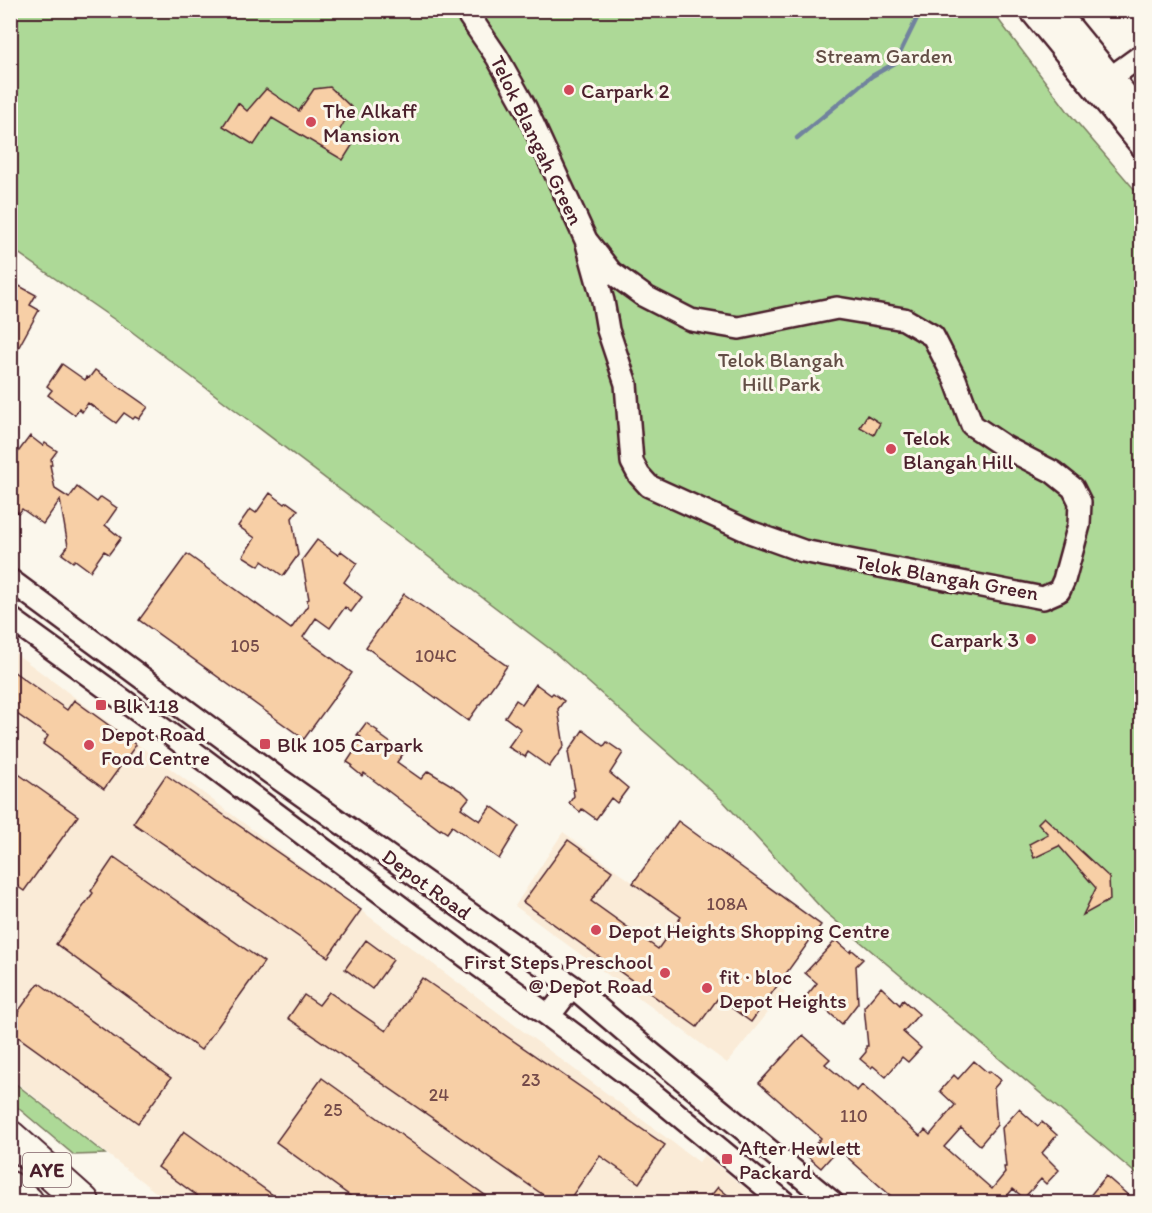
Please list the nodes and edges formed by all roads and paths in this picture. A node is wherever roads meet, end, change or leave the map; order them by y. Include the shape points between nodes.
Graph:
1 (465, 10) edge
2 (1030, 10) edge
3 (1057, 10) edge
4 (1142, 55) edge
5 (1102, 83) junction
6 (1142, 114) edge
7 (1142, 147) edge
8 (586, 240) junction
9 (10, 580) edge
10 (10, 618) edge
11 (572, 986) junction
12 (549, 1016) junction
13 (10, 1137) edge
14 (10, 1188) edge
15 (27, 1203) edge
16 (83, 1203) edge
17 (784, 1203) edge
18 (832, 1203) edge

1 - 8 street, Telok Blangah Green via 525,107
2 - 5 street
3 - 5 street
4 - 5 street
5 - 6 street
5 - 7 street
8 - 8 street, Telok Blangah Green via 611,272 644,296 691,320 739,328 837,308 904,319 933,336 972,425 1053,471 1073,488 1080,502 1079,525 1059,591 1043,598 803,551 750,532 649,486 632,462 626,384
9 - 11 street, Depot Road via 272,774
10 - 12 street, Depot Road
11 - 12 street
11 - 18 street, Depot Road
12 - 17 street, Depot Road via 648,1090
13 - 16 highway, AYE
14 - 15 highway, AYE

